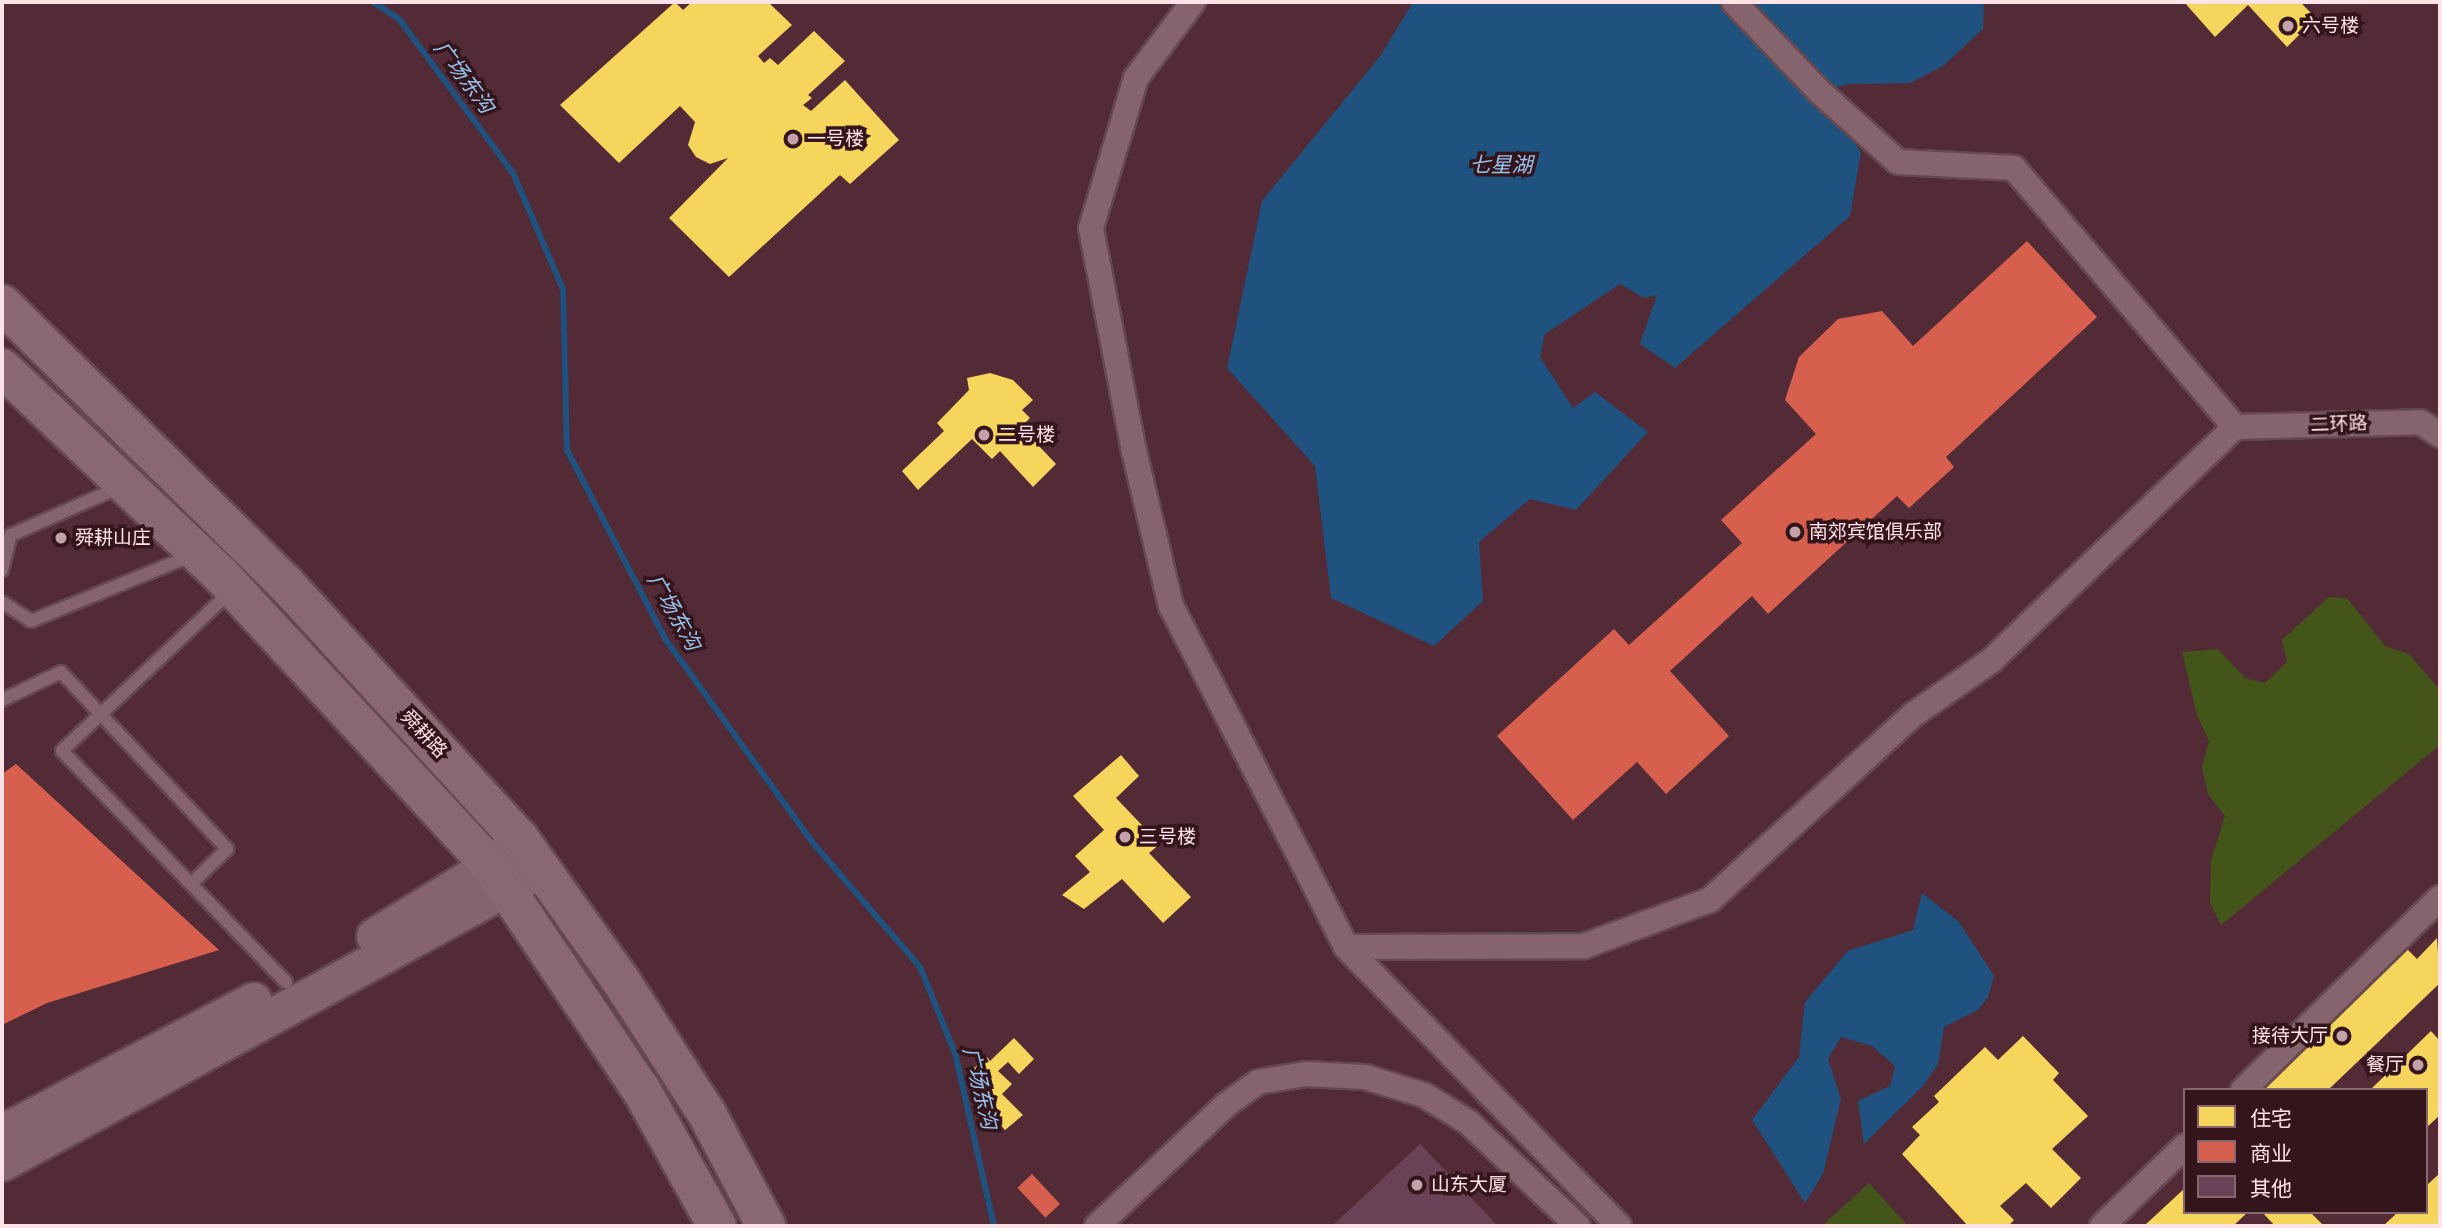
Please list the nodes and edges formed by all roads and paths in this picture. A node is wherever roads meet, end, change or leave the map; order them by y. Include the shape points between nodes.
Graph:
1 (1193, 2) edge
2 (1734, 2) edge
3 (2, 304) edge
4 (2, 368) edge
5 (2235, 427) junction
6 (2440, 435) edge
7 (126, 485) junction
8 (198, 553) junction
9 (2, 570) edge
10 (234, 589) junction
11 (2, 602) edge
12 (2, 700) edge
13 (101, 714) junction
14 (519, 838) junction
15 (542, 869) junction
16 (497, 876) junction
17 (191, 884) junction
18 (2440, 898) edge
19 (1346, 947) junction
20 (286, 982) junction
21 (2245, 1088) edge
22 (2, 1132) edge
23 (2183, 1148) edge
24 (2, 1163) edge
25 (717, 1226) edge
26 (766, 1226) edge
27 (1097, 1226) edge
28 (1578, 1226) edge
29 (1619, 1226) edge
30 (2102, 1226) edge

1 - 19 street via 1136,78 1091,228 1134,451 1171,606
2 - 5 street via 1819,91 1898,162 2014,168
3 - 14 main road, 舜耕路 via 286,584
4 - 7 main road
5 - 6 street, 二环路 via 2420,422
5 - 19 street via 1992,660 1914,714 1710,900 1584,946
7 - 8 main road
7 - 9 lane via 11,535
8 - 10 main road
8 - 11 lane via 31,621
10 - 13 lane
10 - 16 main road
12 - 13 lane via 61,672
13 - 17 lane via 227,849
13 - 17 lane via 62,751
14 - 15 main road, 舜耕路
14 - 16 main road
15 - 16 main road
15 - 26 main road, 舜耕路 via 707,1114
16 - 20 main road
16 - 24 main road via 435,929
16 - 25 main road via 642,1091
17 - 20 lane
18 - 21 street
19 - 29 street
20 - 22 main road
23 - 30 street
27 - 28 street via 1227,1104 1258,1082 1306,1074 1365,1076 1424,1095 1468,1122

